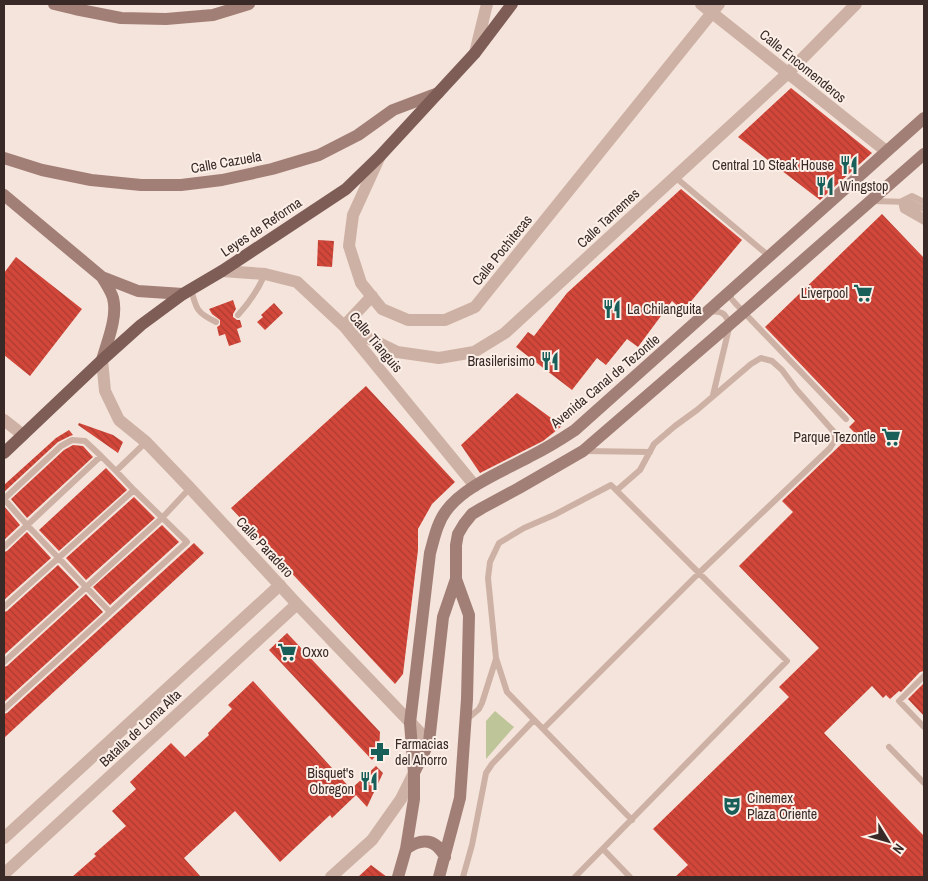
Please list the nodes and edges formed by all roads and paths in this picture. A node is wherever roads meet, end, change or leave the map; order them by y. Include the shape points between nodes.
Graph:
1 (54, 4) edge
2 (249, 4) edge
3 (487, 4) edge
4 (512, 4) edge
5 (701, 4) edge
6 (856, 4) edge
7 (77, 6) edge
8 (716, 8) edge
9 (475, 53) junction
10 (788, 73) junction
11 (438, 93) junction
12 (924, 118) edge
13 (886, 151) junction
14 (380, 156) junction
15 (4, 158) edge
16 (923, 158) edge
17 (675, 177) junction
18 (4, 195) edge
19 (871, 201) junction
20 (901, 202) junction
21 (924, 202) edge
22 (924, 209) edge
23 (924, 217) edge
24 (924, 222) edge
25 (770, 256) junction
26 (222, 271) junction
27 (265, 274) junction
28 (102, 277) junction
29 (731, 290) junction
30 (187, 291) junction
31 (372, 296) junction
32 (708, 311) junction
33 (744, 312) junction
34 (238, 315) dead end
35 (216, 322) dead end
36 (730, 324) junction
37 (344, 326) junction
38 (102, 360) junction
39 (712, 396) junction
40 (846, 419) dead end
41 (4, 420) edge
42 (23, 435) junction
43 (146, 442) junction
44 (583, 451) junction
45 (4, 452) edge
46 (650, 452) junction
47 (101, 456) junction
48 (116, 471) junction
49 (475, 486) junction
50 (190, 488) junction
51 (134, 490) junction
52 (617, 490) junction
53 (4, 499) edge
54 (162, 518) junction
55 (28, 526) junction
56 (4, 547) edge
57 (59, 557) junction
58 (699, 573) junction
59 (456, 579) junction
60 (280, 585) junction
61 (87, 587) junction
62 (297, 604) junction
63 (4, 607) edge
64 (110, 612) junction
65 (496, 658) junction
66 (4, 662) edge
67 (924, 676) edge
68 (4, 709) edge
69 (534, 720) junction
70 (465, 721) junction
71 (410, 723) junction
72 (924, 727) edge
73 (543, 729) junction
74 (429, 742) junction
75 (889, 747) dead end
76 (414, 773) junction
77 (924, 783) edge
78 (632, 820) junction
79 (4, 838) edge
80 (406, 849) junction
81 (603, 849) junction
82 (445, 857) junction
83 (4, 874) edge
84 (331, 877) edge
85 (398, 877) edge
86 (439, 877) edge
87 (463, 877) edge
88 (575, 877) edge
89 (630, 877) edge

1 - 7 main road
2 - 7 main road via 213,15 166,19 121,18
3 - 9 street
4 - 9 main road, Leyes de Reforma
5 - 8 street, Calle Encomenderos
6 - 10 street, Calle Tamemes
8 - 10 street, Calle Encomenderos
8 - 31 street, Calle Pochitecas via 475,307 444,320 408,320 382,309
9 - 11 main road, Leyes de Reforma
10 - 13 street, Calle Encomenderos
10 - 17 street, Calle Tamemes
11 - 14 main road, Leyes de Reforma
11 - 15 main road, Calle Cazuela via 393,110 358,135 319,155 222,180 141,185 91,180
12 - 13 main road, Avenida Canal de Tezontle
13 - 25 main road, Avenida Canal de Tezontle
14 - 26 main road, Leyes de Reforma via 346,189
14 - 31 street, Calle Pochitecas via 353,215 349,246 361,283
16 - 19 main road, Avenida Canal de Tezontle
17 - 25 lane
17 - 37 street, Calle Tamemes via 505,333 474,352 439,358 398,352
18 - 28 main road
19 - 20 lane
19 - 33 main road, Avenida Canal de Tezontle
20 - 21 lane via 912,196
20 - 22 lane via 910,202
20 - 23 lane
20 - 24 lane via 903,210
25 - 29 main road, Avenida Canal de Tezontle
26 - 27 street, Calle Tianguis
26 - 30 main road, Leyes de Reforma
27 - 34 lane via 248,305
27 - 37 street, Calle Tianguis via 297,282
28 - 30 main road via 138,291
28 - 38 main road via 113,297 114,310
29 - 32 main road, Avenida Canal de Tezontle
29 - 33 lane via 731,298
30 - 35 lane via 201,315
30 - 38 main road, Leyes de Reforma
31 - 37 street
32 - 36 lane via 722,312
32 - 49 main road, Avenida Canal de Tezontle via 575,430
33 - 36 main road, Avenida Canal de Tezontle
33 - 40 lane
36 - 39 lane
36 - 44 main road, Avenida Canal de Tezontle
37 - 49 street, Calle Tianguis
38 - 42 main road, Leyes de Reforma
38 - 43 street, Calle Paradero via 105,391 119,420
39 - 46 lane via 654,444
39 - 58 lane via 761,358 772,361 834,432 834,440 820,458
41 - 42 street
42 - 45 main road, Leyes de Reforma
43 - 48 lane
43 - 50 street, Calle Paradero
44 - 46 lane
44 - 59 main road, Avenida Canal de Tezontle via 472,514 458,534
46 - 52 lane via 640,470
47 - 48 lane
47 - 53 lane via 85,441 72,440 61,446
47 - 55 lane
48 - 51 lane
49 - 71 main road, Avenida Canal de Tezontle via 457,498 436,529 430,553
50 - 54 lane
50 - 60 street, Calle Paradero
51 - 54 lane
51 - 57 lane
52 - 58 lane
52 - 65 lane via 611,485 499,543 490,562 488,578
53 - 55 lane
54 - 61 lane
54 - 64 lane via 187,542
55 - 56 lane
55 - 57 lane
57 - 61 lane
57 - 63 lane
58 - 73 lane
58 - 78 lane via 787,661
59 - 70 main road, Avenida Canal de Tezontle via 469,614
59 - 74 main road, Avenida Canal de Tezontle via 443,617
60 - 62 street, Calle Paradero
60 - 79 street, Batalla de Loma Alta
61 - 64 lane
61 - 66 lane
62 - 71 street, Calle Paradero
62 - 83 street, Batalla de Loma Alta
64 - 68 lane
65 - 69 lane via 507,692
65 - 70 lane via 482,703
67 - 72 lane via 899,701
69 - 73 lane
69 - 87 lane via 486,773
70 - 82 main road, Avenida Canal de Tezontle via 460,798
71 - 74 street, Calle Paradero
71 - 76 main road, Avenida Canal de Tezontle
73 - 78 lane
74 - 76 main road, Avenida Canal de Tezontle
75 - 77 lane
76 - 80 main road, Avenida Canal de Tezontle via 414,799
76 - 84 street via 401,799 372,840
78 - 81 lane
80 - 82 main road via 423,841 432,843
80 - 85 main road, Avenida Canal de Tezontle
81 - 88 lane
81 - 89 lane
82 - 86 main road, Avenida Canal de Tezontle

